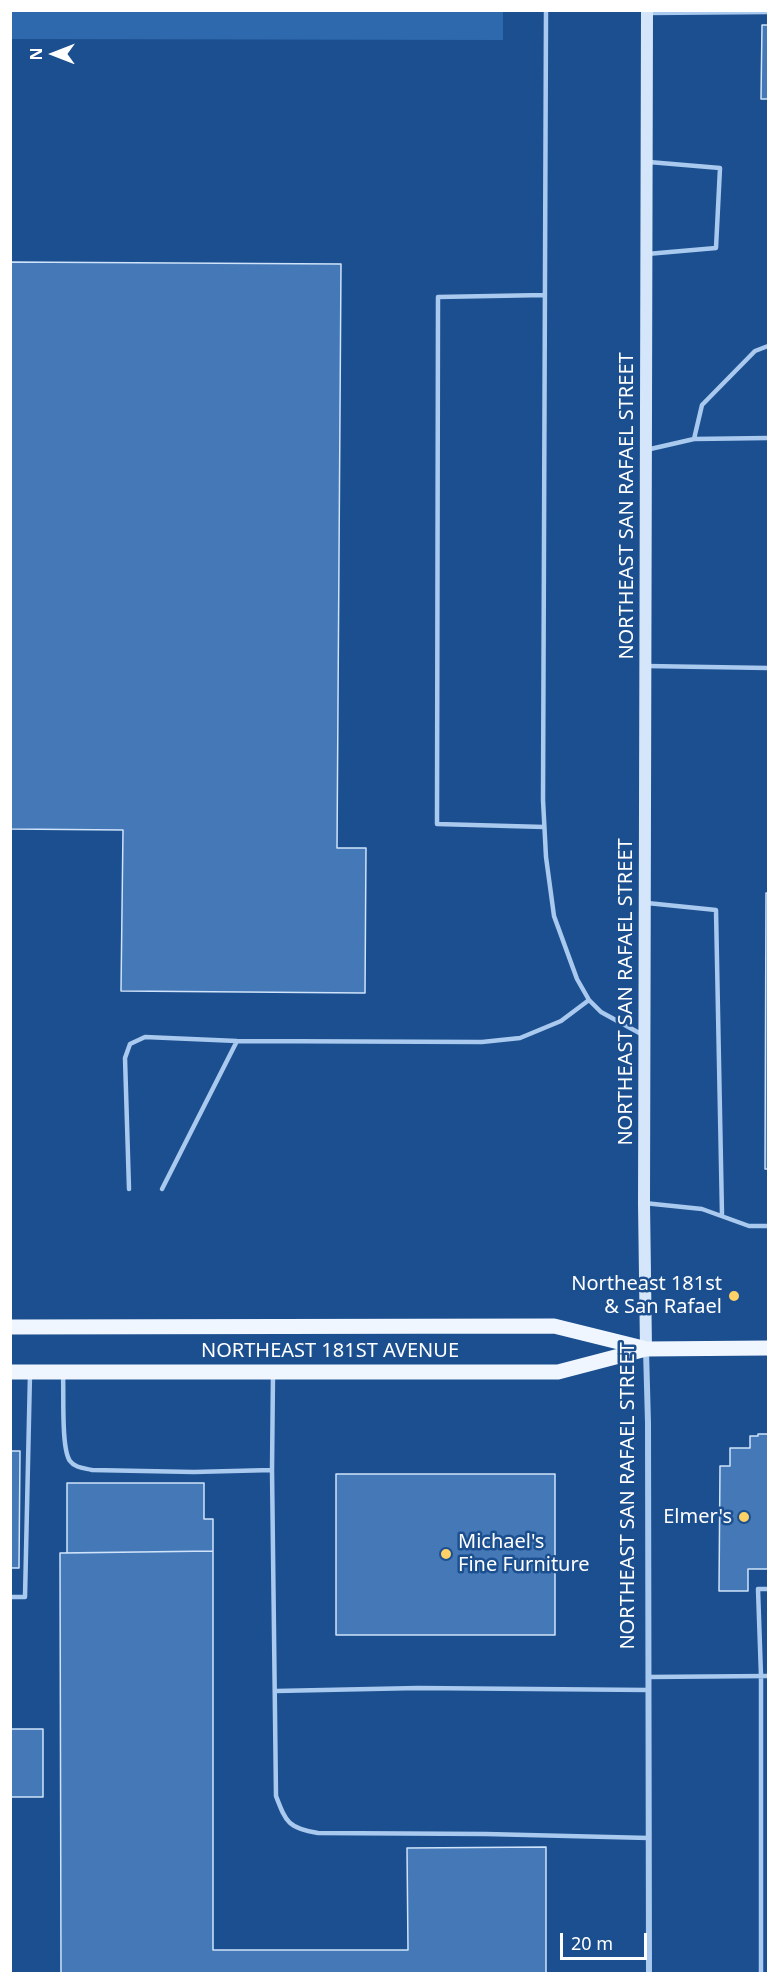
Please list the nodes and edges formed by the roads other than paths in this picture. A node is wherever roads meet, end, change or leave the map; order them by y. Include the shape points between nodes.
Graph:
1 (546, 10) edge
2 (647, 12) edge
3 (768, 12) edge
4 (647, 162) junction
5 (647, 254) junction
6 (545, 295) junction
7 (768, 346) edge
8 (768, 438) edge
9 (694, 439) junction
10 (646, 450) junction
11 (646, 666) junction
12 (768, 668) edge
13 (544, 827) junction
14 (645, 903) junction
15 (589, 1000) junction
16 (645, 1037) junction
17 (237, 1041) junction
18 (129, 1189) dead end
19 (162, 1189) dead end
20 (644, 1203) junction
21 (722, 1215) junction
22 (768, 1226) edge
23 (10, 1327) edge
24 (768, 1348) edge
25 (646, 1349) junction
26 (10, 1372) edge
27 (30, 1372) junction
28 (63, 1372) junction
29 (273, 1372) junction
30 (272, 1470) junction
31 (768, 1589) edge
32 (10, 1597) edge
33 (761, 1676) junction
34 (768, 1676) edge
35 (648, 1677) junction
36 (648, 1690) junction
37 (276, 1691) junction
38 (649, 1838) junction
39 (761, 1973) edge
40 (649, 1974) edge
41 (754, 1974) edge

1 - 6 lane
2 - 3 lane
2 - 4 street, NORTHEAST SAN RAFAEL STREET
4 - 5 street, NORTHEAST SAN RAFAEL STREET
4 - 5 lane via 720,168 716,248
5 - 10 street, NORTHEAST SAN RAFAEL STREET
6 - 13 lane
6 - 13 lane via 438,297 438,824
7 - 9 lane via 755,351 702,405
8 - 9 lane
9 - 10 lane
10 - 11 street, NORTHEAST SAN RAFAEL STREET
11 - 12 lane
11 - 14 street, NORTHEAST SAN RAFAEL STREET
13 - 15 lane via 554,916
14 - 16 street, NORTHEAST SAN RAFAEL STREET
14 - 21 lane via 716,910
15 - 16 lane via 601,1012
15 - 17 lane via 561,1021 520,1038 482,1042
16 - 20 street, NORTHEAST SAN RAFAEL STREET
17 - 18 lane via 146,1037 130,1044 125,1058
17 - 19 lane
20 - 21 lane
20 - 25 street, NORTHEAST SAN RAFAEL STREET
21 - 22 lane via 749,1226
23 - 25 main road, NORTHEAST 181ST AVENUE via 554,1326
24 - 25 main road, NORTHEAST 181ST AVENUE
25 - 29 main road, NORTHEAST 181ST AVENUE via 558,1372
25 - 35 street, NORTHEAST SAN RAFAEL STREET
26 - 27 main road, NORTHEAST 181ST AVENUE
27 - 28 main road, NORTHEAST 181ST AVENUE
27 - 32 lane via 25,1597
28 - 29 main road, NORTHEAST 181ST AVENUE
28 - 30 lane via 65,1437 69,1460 75,1467 194,1472
29 - 30 lane
30 - 37 lane
31 - 33 lane via 759,1589
33 - 34 lane
33 - 35 lane
33 - 39 lane
35 - 36 street, NORTHEAST SAN RAFAEL STREET
36 - 37 lane
36 - 38 street, NORTHEAST SAN RAFAEL STREET
37 - 38 lane via 276,1796 285,1819 300,1830
38 - 40 street, NORTHEAST SAN RAFAEL STREET
39 - 41 lane

